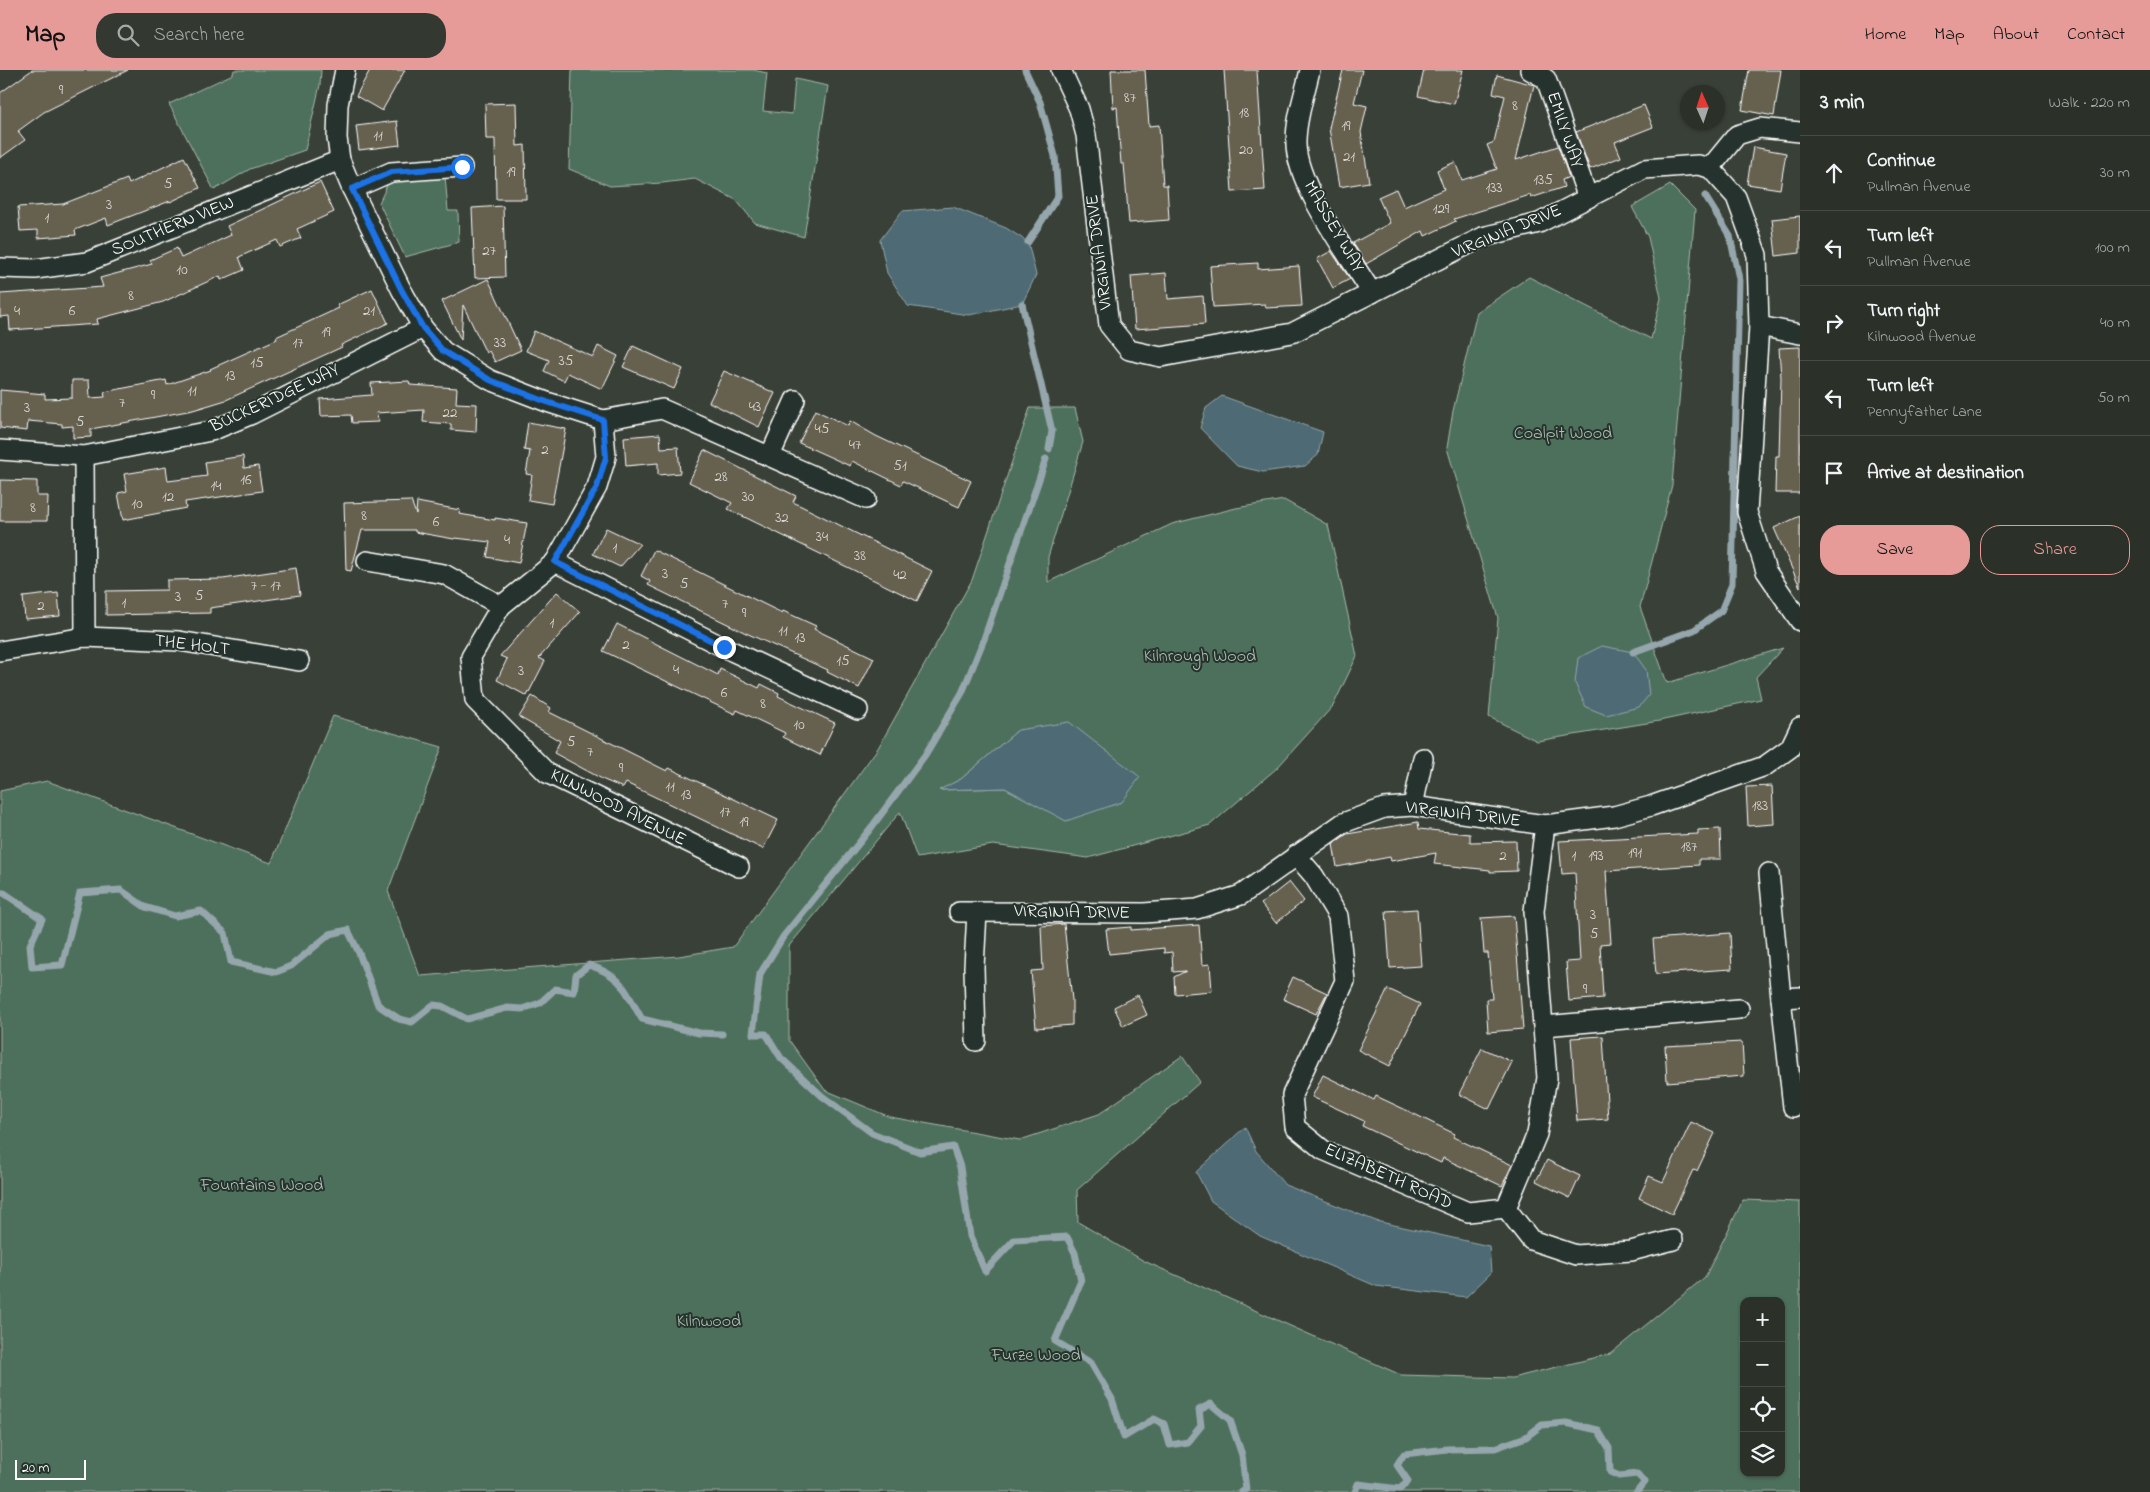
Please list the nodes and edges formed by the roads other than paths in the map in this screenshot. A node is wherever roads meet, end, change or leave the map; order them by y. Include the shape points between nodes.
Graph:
1 (346, 70) edge
2 (1061, 70) edge
3 (1310, 70) edge
4 (1530, 70) edge
5 (1800, 132) edge
6 (340, 160) junction
7 (462, 167) dead end
8 (1710, 168) junction
9 (352, 189) junction
10 (1588, 198) junction
11 (0, 268) edge
12 (1372, 293) junction
13 (1759, 326) junction
14 (423, 328) junction
15 (1800, 334) edge
16 (795, 400) dead end
17 (603, 420) junction
18 (0, 450) edge
19 (84, 456) junction
20 (770, 456) junction
21 (866, 498) dead end
22 (367, 561) dead end
23 (555, 562) junction
24 (501, 606) junction
25 (1800, 621) edge
26 (84, 637) junction
27 (0, 651) edge
28 (299, 661) dead end
29 (858, 710) dead end
30 (1800, 727) edge
31 (1795, 750) edge
32 (1423, 758) dead end
33 (1413, 806) junction
34 (1545, 825) junction
35 (1296, 855) junction
36 (740, 867) dead end
37 (1769, 873) dead end
38 (1800, 997) edge
39 (1781, 998) junction
40 (1739, 1009) dead end
41 (1544, 1026) junction
42 (976, 1041) dead end
43 (1792, 1107) dead end
44 (1506, 1208) junction
45 (1673, 1240) dead end

1 - 6 street via 338,105
2 - 12 street, VIRGINIA DRIVE via 1079,109 1086,135 1109,326 1129,350 1160,357 1292,333
3 - 12 street, MASSEY WAY via 1296,142 1301,171 1322,213
4 - 10 street, EMILY WAY via 1546,79
5 - 8 street via 1760,128 1737,135
6 - 9 street
6 - 11 street, SOUTHERN VIEW via 87,262 35,269
7 - 9 street via 391,172
8 - 10 street, VIRGINIA DRIVE via 1698,165 1644,169
8 - 13 street via 1736,197 1757,255
9 - 14 street
10 - 12 street, VIRGINIA DRIVE via 1539,223 1483,237
13 - 15 street
13 - 25 street via 1747,512 1766,570
14 - 17 street via 443,351 490,380
14 - 19 street, BUCKERIDGE WAY via 252,414 211,431
16 - 20 street
17 - 20 street via 662,409
17 - 23 street, KILNWOOD AVENUE via 606,457 597,487
18 - 19 street, BUCKERIDGE WAY
19 - 26 street
20 - 21 street
22 - 24 street via 444,574
23 - 24 street, KILNWOOD AVENUE
23 - 29 street
24 - 36 street, KILNWOOD AVENUE via 471,657 475,700 547,773
26 - 27 street, THE HOLT
26 - 28 street, THE HOLT via 179,641
30 - 31 street, VIRGINIA DRIVE
31 - 34 street, VIRGINIA DRIVE via 1765,766 1651,806 1614,816
32 - 33 street
33 - 34 street, VIRGINIA DRIVE
33 - 35 street, VIRGINIA DRIVE via 1384,808 1343,823
34 - 41 street via 1534,911
35 - 42 street, VIRGINIA DRIVE via 1241,894 1197,910 1144,913 968,912 974,968
35 - 44 street, ELIZABETH ROAD via 1314,876 1338,916 1345,981 1292,1095 1295,1127 1322,1150 1468,1212
37 - 39 street
38 - 39 street
39 - 43 street
40 - 41 street
41 - 44 street via 1547,1078 1537,1134
44 - 45 street via 1531,1240 1576,1255 1631,1251

